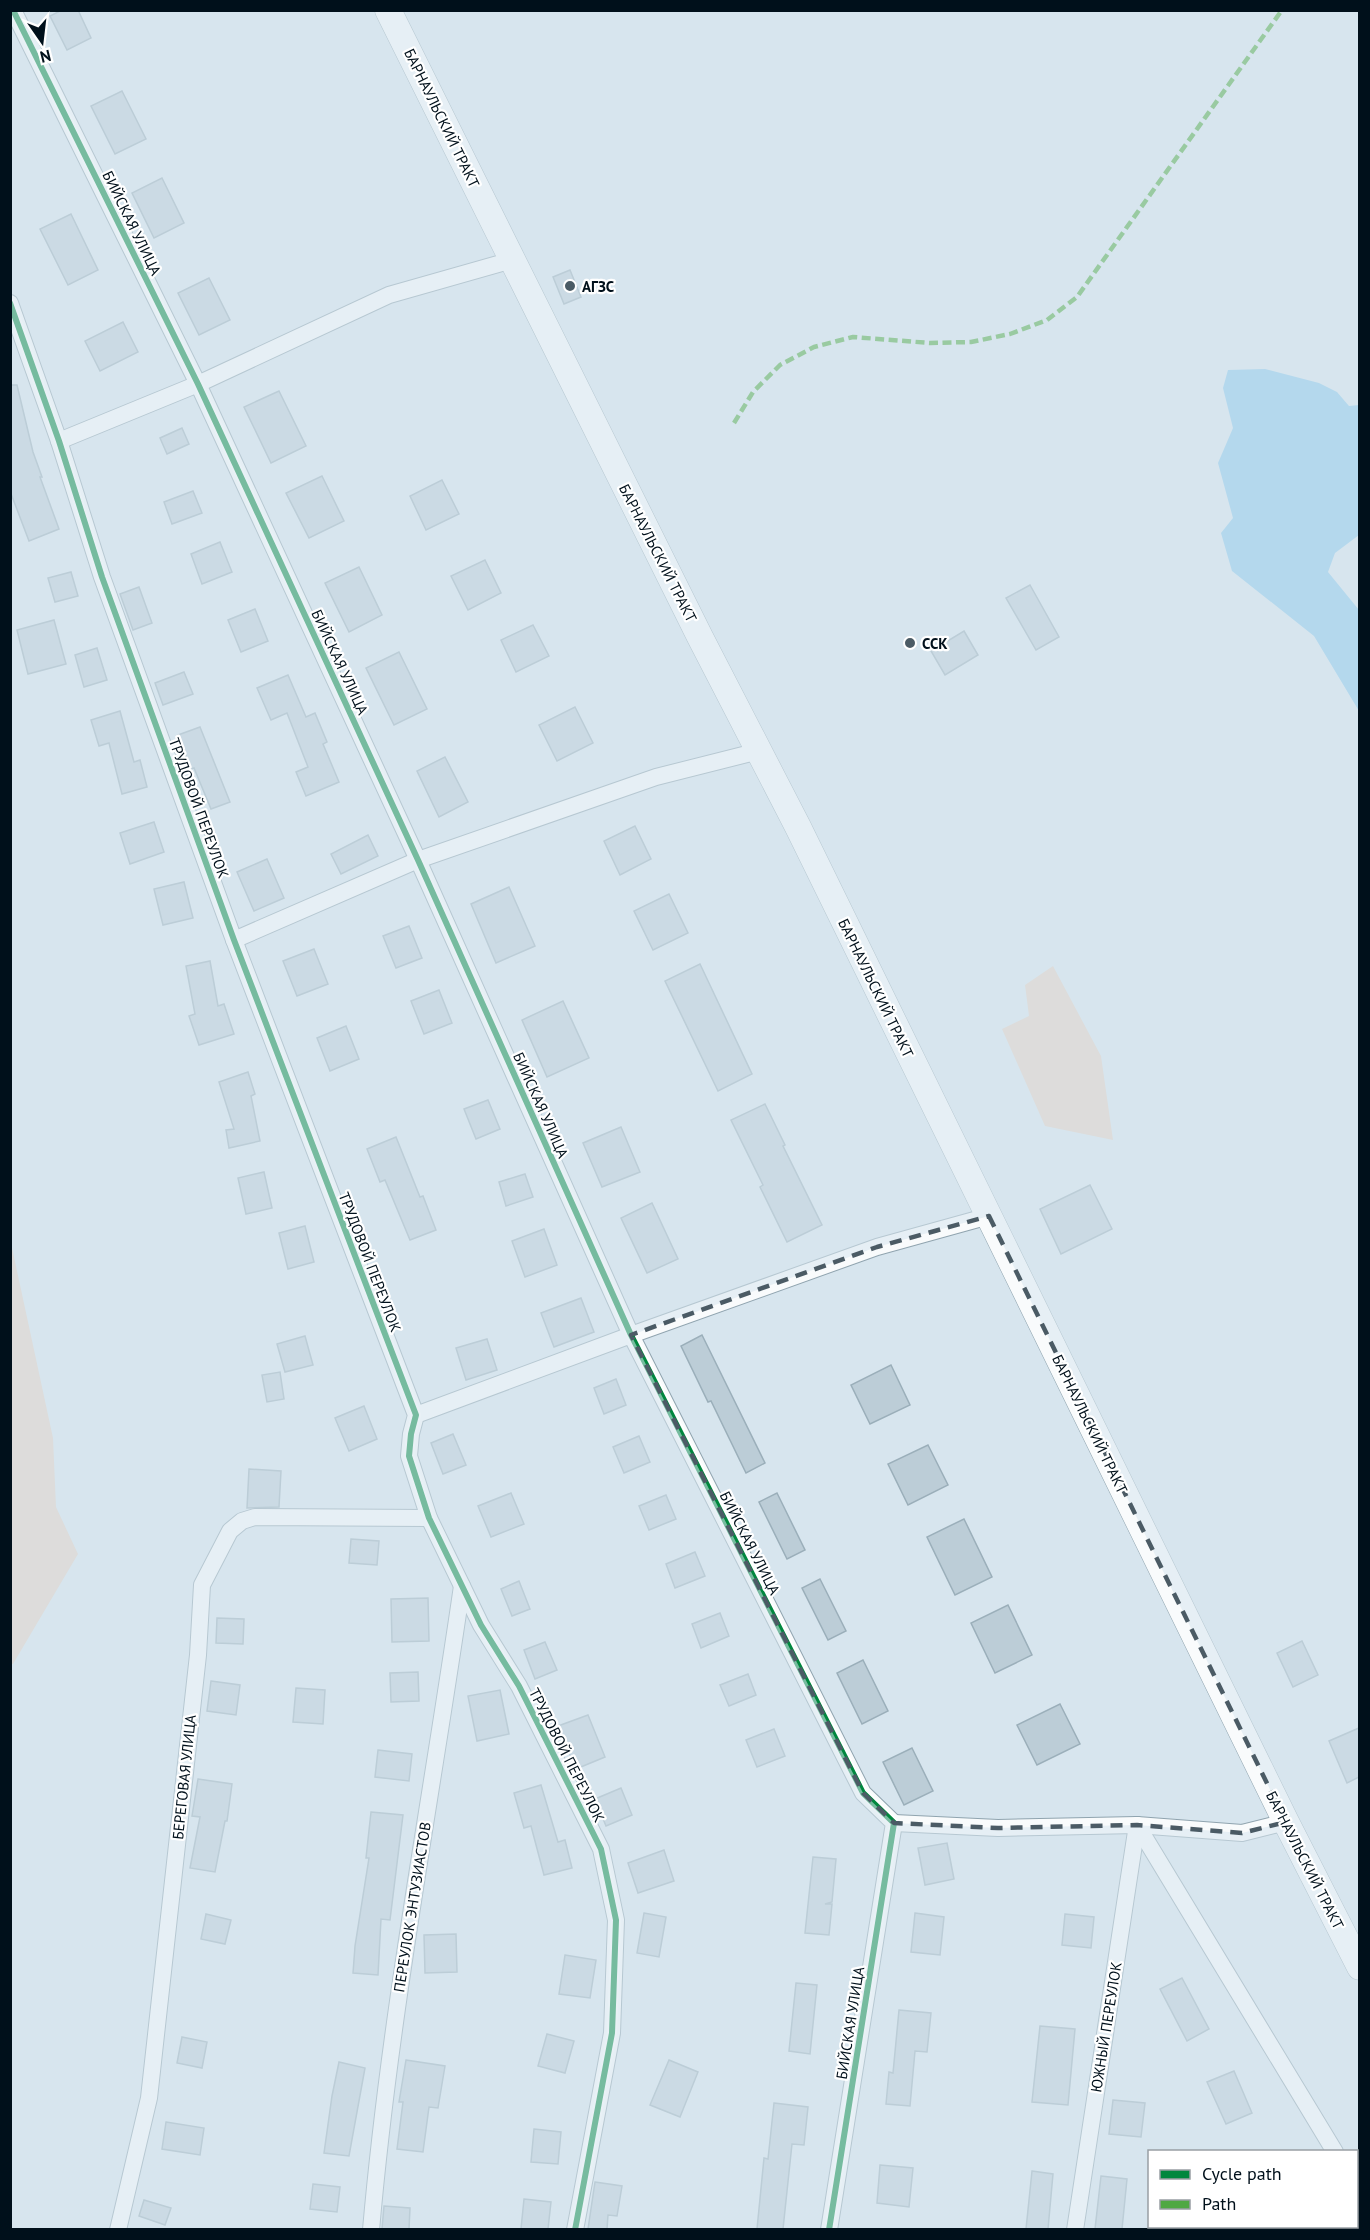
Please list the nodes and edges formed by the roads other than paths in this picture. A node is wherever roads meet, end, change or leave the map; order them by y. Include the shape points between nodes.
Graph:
1 (13, 10) edge
2 (388, 10) edge
3 (512, 260) junction
4 (10, 303) edge
5 (17, 345) edge
6 (198, 384) junction
7 (59, 441) junction
8 (759, 751) junction
9 (418, 860) junction
10 (234, 940) junction
11 (989, 1216) junction
12 (631, 1335) junction
13 (416, 1416) junction
14 (429, 1518) junction
15 (462, 1586) junction
16 (1286, 1822) junction
17 (894, 1823) junction
18 (1137, 1825) junction
19 (1359, 1967) edge
20 (1334, 2150) edge
21 (118, 2229) edge
22 (371, 2229) edge
23 (575, 2229) edge
24 (829, 2229) edge
25 (1075, 2229) edge

1 - 6 street, БИЙСКАЯ УЛИЦА
2 - 3 main road, БАРНАУЛЬСКИЙ ТРАКТ
3 - 6 street via 389,295
3 - 8 main road, БАРНАУЛЬСКИЙ ТРАКТ
4 - 5 street, ТРУДОВОЙ ПЕРЕУЛОК
5 - 7 street, ТРУДОВОЙ ПЕРЕУЛОК
6 - 7 street
6 - 9 street, БИЙСКАЯ УЛИЦА
7 - 10 street, ТРУДОВОЙ ПЕРЕУЛОК via 102,577
8 - 9 street via 656,777
8 - 11 main road, БАРНАУЛЬСКИЙ ТРАКТ
9 - 10 street
9 - 12 street, БИЙСКАЯ УЛИЦА
10 - 13 street, ТРУДОВОЙ ПЕРЕУЛОК
11 - 12 street via 876,1248
11 - 16 main road, БАРНАУЛЬСКИЙ ТРАКТ
12 - 13 street
12 - 17 street, БИЙСКАЯ УЛИЦА via 863,1793
13 - 14 street, ТРУДОВОЙ ПЕРЕУЛОК via 409,1456
14 - 15 street, ТРУДОВОЙ ПЕРЕУЛОК
14 - 21 street, БЕРЕГОВАЯ УЛИЦА via 255,1517 230,1531 202,1585 197,1666 149,2098
15 - 22 street, ПЕРЕУЛОК ЭНТУЗИАСТОВ via 400,1980
15 - 23 street, ТРУДОВОЙ ПЕРЕУЛОК via 519,1686 601,1849 616,1920 612,2033
16 - 18 street via 1242,1833
16 - 19 main road, БАРНАУЛЬСКИЙ ТРАКТ
17 - 18 street via 998,1828
17 - 24 street, БИЙСКАЯ УЛИЦА
18 - 20 street
18 - 25 street, ЮЖНЫЙ ПЕРЕУЛОК

